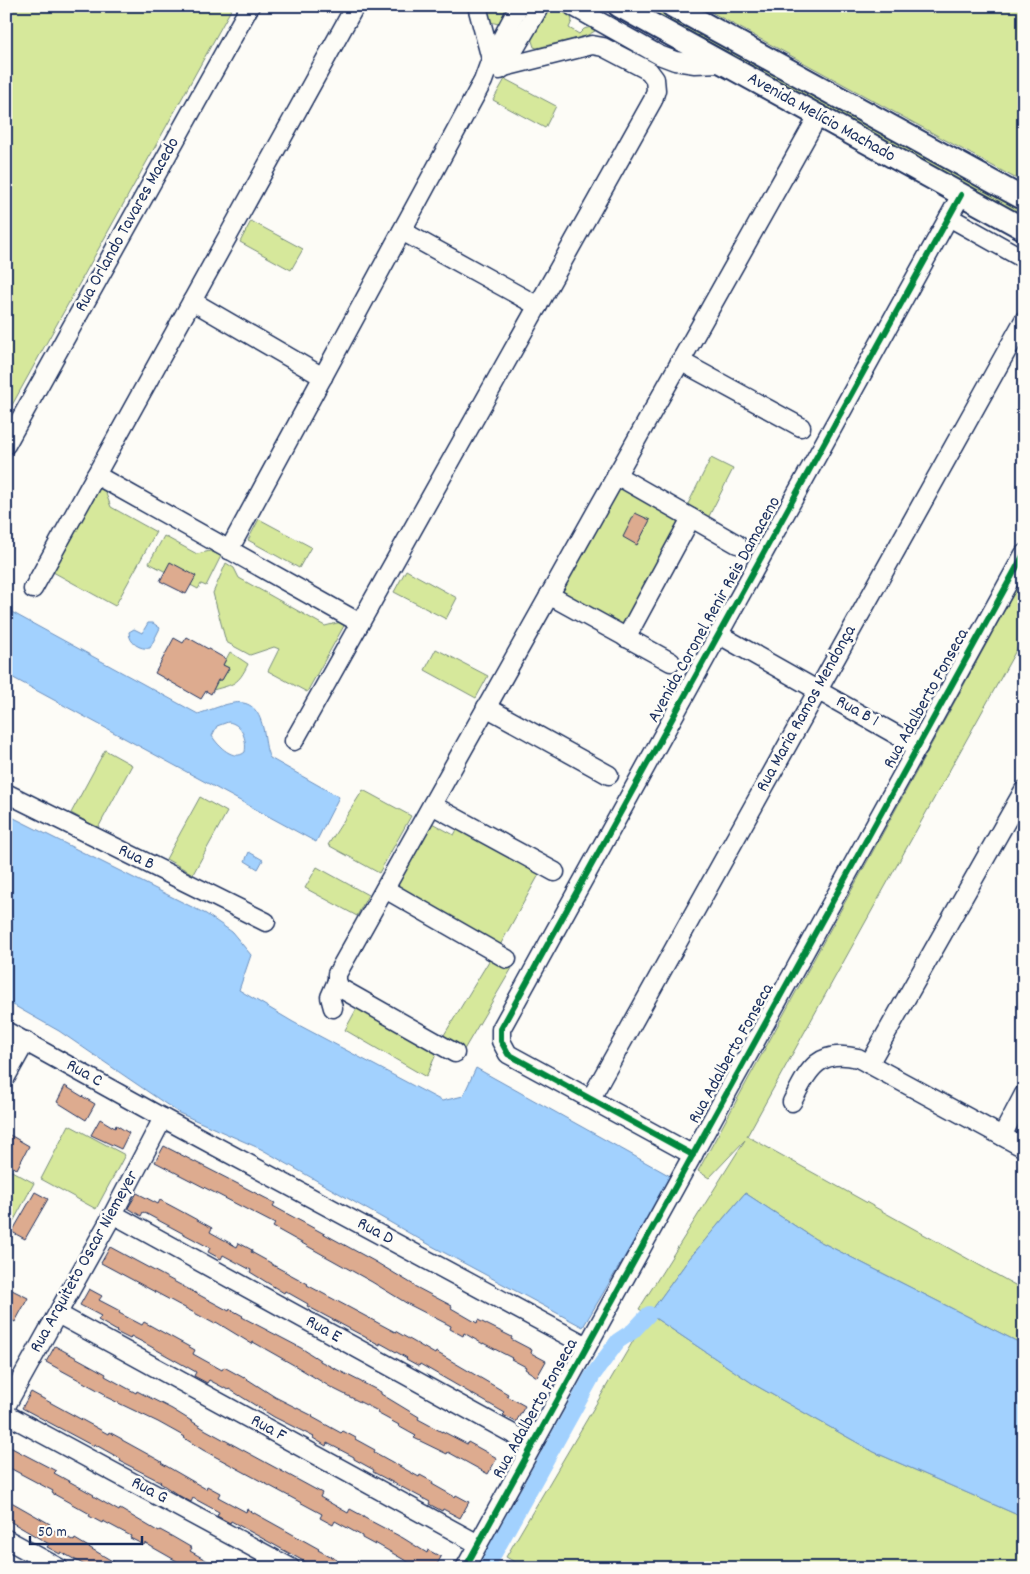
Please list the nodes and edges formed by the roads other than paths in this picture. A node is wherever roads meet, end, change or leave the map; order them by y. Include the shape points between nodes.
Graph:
1 (250, 6) edge
2 (355, 6) edge
3 (477, 6) edge
4 (519, 6) edge
5 (540, 6) edge
6 (572, 6) edge
7 (619, 6) edge
8 (672, 6) edge
9 (482, 24) junction
10 (505, 34) junction
11 (522, 37) junction
12 (538, 57) junction
13 (498, 63) junction
14 (720, 63) junction
15 (818, 116) junction
16 (961, 195) junction
17 (1024, 199) edge
18 (949, 217) junction
19 (1024, 229) edge
20 (402, 230) junction
21 (1024, 259) edge
22 (192, 301) junction
23 (538, 306) junction
24 (1024, 320) edge
25 (680, 361) junction
26 (323, 377) junction
27 (801, 428) dead end
28 (6, 445) edge
29 (96, 475) junction
30 (616, 475) junction
31 (690, 518) junction
32 (737, 544) dead end
33 (229, 550) junction
34 (1024, 554) edge
35 (33, 589) dead end
36 (549, 595) junction
37 (360, 623) junction
38 (718, 634) junction
39 (626, 638) junction
40 (671, 662) dead end
41 (818, 690) junction
42 (486, 708) junction
43 (294, 741) dead end
44 (918, 747) junction
45 (609, 775) dead end
46 (1024, 790) edge
47 (6, 793) edge
48 (432, 805) junction
49 (555, 872) dead end
50 (385, 889) junction
51 (266, 922) dead end
52 (507, 959) dead end
53 (337, 981) junction
54 (333, 1008) dead end
55 (6, 1031) edge
56 (26, 1041) junction
57 (455, 1053) dead end
58 (869, 1064) junction
59 (6, 1077) edge
60 (1024, 1094) edge
61 (591, 1098) junction
62 (792, 1102) dead end
63 (162, 1118) junction
64 (1002, 1136) junction
65 (1024, 1148) edge
66 (693, 1155) junction
67 (113, 1214) junction
68 (58, 1314) junction
69 (587, 1346) junction
70 (6, 1406) edge
71 (6, 1414) edge
72 (533, 1446) junction
73 (6, 1539) edge
74 (478, 1544) junction
75 (59, 1568) edge
76 (291, 1568) edge
77 (465, 1568) edge

1 - 28 street, Rua Orlando Tavares Macedo
2 - 22 street
3 - 9 street
4 - 10 street
5 - 11 street
6 - 14 street via 676,62
7 - 14 main road, Avenida Melício Machado
8 - 17 main road, Avenida Melício Machado
9 - 10 street
9 - 13 street
10 - 13 street
11 - 12 street
11 - 13 street
12 - 13 street
12 - 23 street via 586,46 603,46 649,72 655,79 656,90
13 - 20 street via 483,81
14 - 15 main road, Avenida Melício Machado
15 - 16 main road, Avenida Melício Machado
15 - 25 street
16 - 18 street, Avenida Coronel Renir Reis Damaceno
16 - 19 main road, Avenida Melício Machado
18 - 21 street
18 - 38 street, Avenida Coronel Renir Reis Damaceno
20 - 23 street
20 - 26 street
22 - 26 street
22 - 29 street
23 - 37 street
24 - 41 street, Rua Maria Ramos Mendonça
25 - 27 street
25 - 30 street
26 - 33 street
29 - 33 street
29 - 35 street
30 - 31 street
30 - 36 street
31 - 32 street
31 - 39 street
33 - 37 street
34 - 44 street, Rua Adalberto Fonseca
36 - 39 street
36 - 42 street
37 - 43 street
38 - 41 street, Rua B 1
38 - 61 street, Avenida Coronel Renir Reis Damaceno via 501,1029 500,1041 508,1054
39 - 40 street
41 - 44 street, Rua B 1
41 - 61 street, Rua Maria Ramos Mendonça
42 - 45 street
42 - 48 street
44 - 66 street, Rua Adalberto Fonseca
46 - 58 street
47 - 51 street, Rua B
48 - 49 street
48 - 50 street
50 - 52 street
50 - 53 street via 337,974
53 - 54 street via 330,997
53 - 57 street via 340,988
55 - 56 street, Rua C
56 - 59 street
56 - 63 street, Rua C
58 - 62 street via 848,1055 827,1058 809,1069
58 - 64 street
60 - 64 street
61 - 66 street
63 - 67 street, Rua Arquiteto Oscar Niemeyer
63 - 69 street, Rua D
64 - 65 street
66 - 69 street, Rua Adalberto Fonseca
67 - 68 street, Rua Arquiteto Oscar Niemeyer
67 - 72 street, Rua E
68 - 70 street, Rua Arquiteto Oscar Niemeyer
68 - 74 street, Rua F
69 - 72 street, Rua Adalberto Fonseca
71 - 76 street, Rua G
72 - 74 street, Rua Adalberto Fonseca
73 - 75 street
74 - 77 street, Rua Adalberto Fonseca

